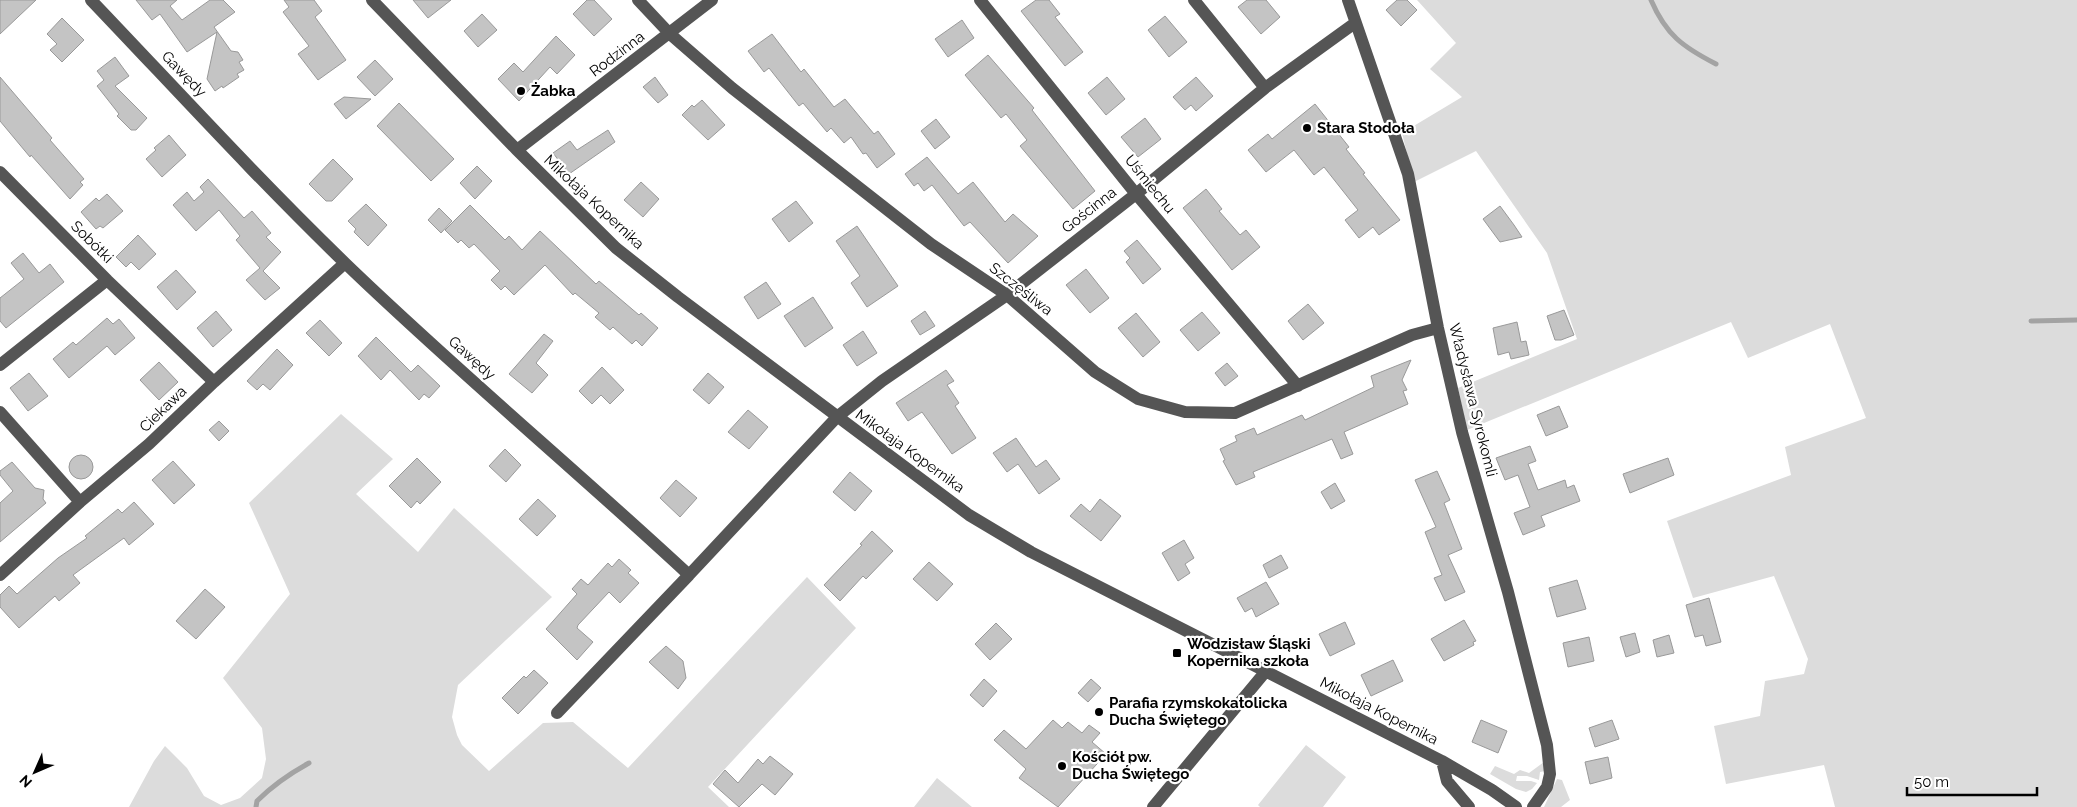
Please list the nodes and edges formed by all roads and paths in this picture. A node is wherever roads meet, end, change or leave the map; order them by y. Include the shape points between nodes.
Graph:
1 (91, 0) edge
2 (372, 0) edge
3 (638, 0) edge
4 (712, 0) edge
5 (980, 0) edge
6 (1194, 0) edge
7 (1348, 0) edge
8 (1356, 23) junction
9 (670, 34) junction
10 (1265, 88) junction
11 (517, 150) junction
12 (0, 172) edge
13 (1136, 194) junction
14 (345, 263) junction
15 (107, 280) junction
16 (1007, 295) junction
17 (1438, 328) junction
18 (0, 365) edge
19 (214, 382) junction
20 (1298, 386) junction
21 (0, 412) edge
22 (837, 417) junction
23 (80, 502) junction
24 (0, 574) edge
25 (689, 575) junction
26 (1266, 671) junction
27 (557, 713) dead end
28 (1442, 761) junction
29 (1153, 807) edge
30 (1469, 807) edge
31 (1516, 807) edge
32 (1533, 807) edge

1 - 14 street, Gawędy
2 - 11 street, Mikołaja Kopernika
3 - 9 street, Szczęśliwa
4 - 9 street, Rodzinna
5 - 13 street, Uśmiechu
6 - 10 street
7 - 8 street, Władysława Syrokomli
8 - 10 street, Gościnna
8 - 17 street, Władysława Syrokomli via 1408,174
9 - 11 street, Rodzinna
9 - 16 street, Szczęśliwa via 732,88 931,244
10 - 13 street, Gościnna
11 - 22 street, Mikołaja Kopernika via 616,248
12 - 15 street, Sobótki
13 - 16 street, Gościnna
13 - 20 street, Uśmiechu
14 - 19 street, Ciekawa
14 - 25 street, Gawędy
15 - 18 street, Sobótki
15 - 19 street
16 - 20 street, Szczęśliwa via 1095,372 1138,399 1184,412 1235,413
16 - 22 street, Gościnna via 882,381
17 - 20 street, Szczęśliwa via 1412,335
17 - 32 street, Władysława Syrokomli via 1462,432 1547,745 1550,774 1547,787
19 - 23 street, Ciekawa via 149,444
21 - 23 street
22 - 25 street
22 - 26 street, Mikołaja Kopernika via 999,534
23 - 24 street, Ciekawa
25 - 27 street
26 - 28 street, Mikołaja Kopernika
26 - 29 street
28 - 30 street via 1447,781
28 - 31 street, Mikołaja Kopernika

